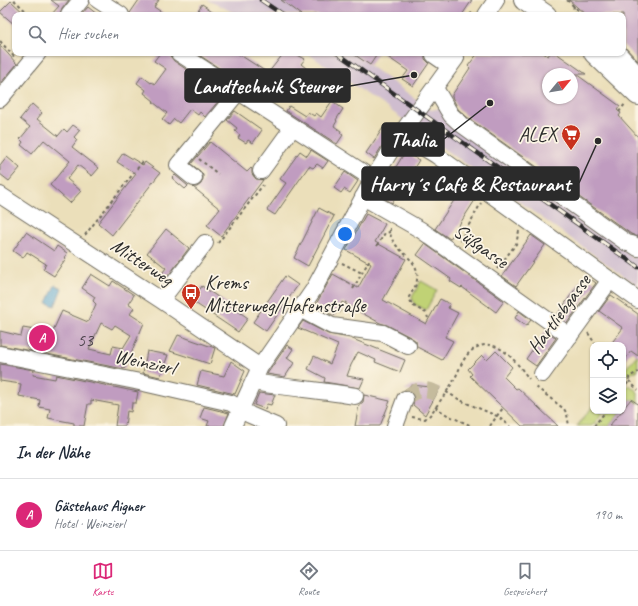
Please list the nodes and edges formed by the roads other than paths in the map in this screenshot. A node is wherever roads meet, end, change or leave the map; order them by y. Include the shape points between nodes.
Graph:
1 (81, 0) edge
2 (98, 0) edge
3 (496, 0) edge
4 (524, 0) edge
5 (71, 12) edge
6 (116, 12) edge
7 (479, 12) edge
8 (542, 12) edge
9 (35, 56) edge
10 (184, 56) edge
11 (434, 56) dead end
12 (597, 56) edge
13 (621, 56) edge
14 (637, 72) edge
15 (435, 88) junction
16 (238, 92) junction
17 (633, 97) edge
18 (0, 99) edge
19 (292, 127) junction
20 (401, 134) junction
21 (261, 171) road end
22 (194, 178) dead end
23 (372, 179) junction
24 (0, 195) edge
25 (363, 197) junction
26 (205, 243) road end
27 (635, 244) edge
28 (610, 280) junction
29 (161, 300) junction
30 (638, 300) edge
31 (300, 309) junction
32 (570, 336) junction
33 (408, 346) dead end
34 (0, 354) edge
35 (260, 367) junction
36 (542, 374) dead end
37 (253, 382) junction
38 (355, 396) dead end
39 (405, 399) tunnel mouth
40 (241, 409) junction
41 (397, 420) edge
42 (233, 426) edge
43 (276, 426) edge

1 - 5 street
2 - 6 street
3 - 7 street
4 - 8 main road
9 - 18 street
10 - 16 street
11 - 15 street via 453,62
12 - 17 main road
13 - 14 street
15 - 20 street
15 - 27 street via 452,115 461,124 627,243
16 - 19 street
16 - 22 street via 178,164
19 - 21 street
19 - 23 street
20 - 23 street
20 - 28 street via 436,156
23 - 25 street
24 - 29 street, Mitterweg
25 - 31 street via 324,271
25 - 32 street, Süßgasse via 421,230
26 - 29 street
28 - 30 street
28 - 32 street, Hartliebgasse
29 - 35 street, Mitterweg
31 - 33 street via 332,326 383,333
31 - 35 street
32 - 36 street, Hartliebgasse
34 - 40 street, Weinzierl via 135,381 231,403
35 - 37 street
37 - 38 street
37 - 40 street
39 - 41 street
40 - 42 street
40 - 43 street, Weinzierl

